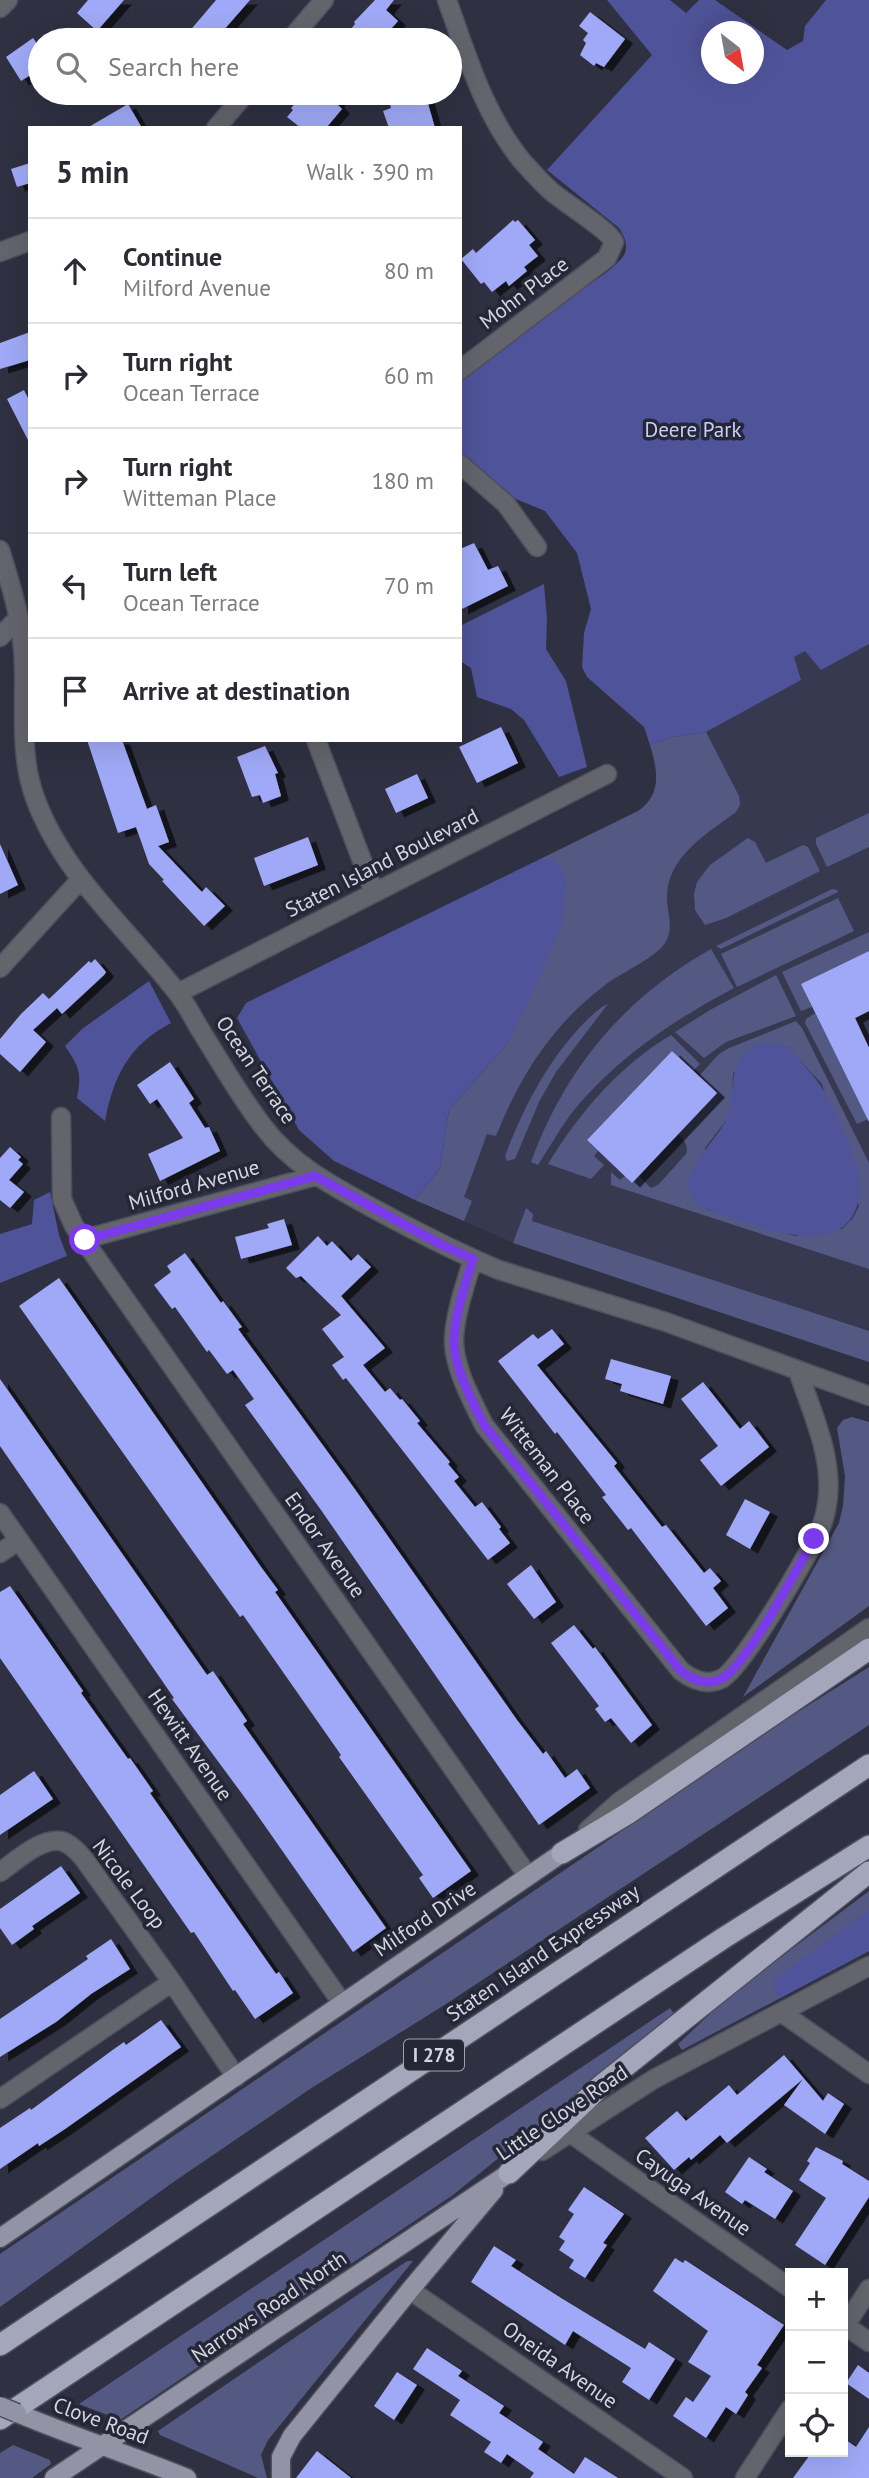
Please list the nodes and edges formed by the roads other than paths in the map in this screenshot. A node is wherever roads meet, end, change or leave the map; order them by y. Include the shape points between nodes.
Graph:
1 (8, 0) edge
2 (324, 0) edge
3 (447, 0) edge
4 (0, 8) edge
5 (300, 28) edge
6 (457, 28) edge
7 (462, 41) edge
8 (236, 105) edge
9 (218, 126) edge
10 (28, 243) edge
11 (0, 252) edge
12 (462, 368) edge
13 (462, 466) edge
14 (537, 547) dead end
15 (0, 550) edge
16 (19, 617) junction
17 (0, 637) edge
18 (317, 742) edge
19 (607, 774) dead end
20 (81, 879) junction
21 (373, 892) junction
22 (0, 968) edge
23 (178, 993) junction
24 (61, 1117) dead end
25 (315, 1176) junction
26 (85, 1240) junction
27 (473, 1259) junction
28 (798, 1371) junction
29 (869, 1396) edge
30 (0, 1513) edge
31 (19, 1540) junction
32 (0, 1553) edge
33 (869, 1628) edge
34 (869, 1649) edge
35 (869, 1765) edge
36 (869, 1846) edge
37 (562, 1853) junction
38 (0, 1872) edge
39 (869, 1872) edge
40 (528, 1876) junction
41 (869, 1966) edge
42 (172, 1982) junction
43 (342, 2003) junction
44 (781, 2012) junction
45 (869, 2074) edge
46 (236, 2077) junction
47 (0, 2099) edge
48 (570, 2133) junction
49 (509, 2172) junction
50 (0, 2238) edge
51 (785, 2284) edge
52 (869, 2289) edge
53 (410, 2290) junction
54 (848, 2321) edge
55 (848, 2329) edge
56 (869, 2342) edge
57 (0, 2345) edge
58 (0, 2406) edge
59 (785, 2417) edge
60 (0, 2419) edge
61 (103, 2446) junction
62 (54, 2478) edge
63 (187, 2478) edge
64 (281, 2478) edge
65 (684, 2478) edge
66 (745, 2478) edge

1 - 4 street
2 - 5 street
3 - 6 street, Mohn Place
7 - 12 street, Mohn Place via 481,94 522,160 550,190 612,235 614,242 607,258
8 - 9 street
10 - 11 street
13 - 14 street via 506,504
15 - 16 street, Ocean Terrace
16 - 17 street
16 - 20 street, Ocean Terrace via 25,757 33,792 43,819
18 - 21 street
19 - 21 street, Staten Island Boulevard
20 - 22 street
20 - 23 street, Ocean Terrace
21 - 23 street, Staten Island Boulevard
23 - 25 street, Ocean Terrace via 263,1127
24 - 26 street via 62,1199
25 - 26 street, Milford Avenue
25 - 27 street, Ocean Terrace
26 - 40 street, Endor Avenue
27 - 28 street, Ocean Terrace
27 - 28 street, Witteman Place via 454,1343 464,1383 484,1425 681,1671 694,1679 706,1682 725,1677 736,1667 820,1530 827,1508 828,1474
28 - 29 street, Ocean Terrace
30 - 31 street, Hewitt Avenue
31 - 32 street
31 - 43 street, Hewitt Avenue
33 - 37 street, Milford Drive via 620,1802
34 - 37 highway
35 - 57 highway, Staten Island Expressway / I 278
36 - 60 highway
37 - 40 main road, Milford Drive
38 - 42 street, Nicole Loop via 47,1843 62,1841 72,1847
39 - 49 highway via 602,2085
40 - 43 main road, Milford Drive
41 - 44 street, Little Clove Road
42 - 46 street, Nicole Loop
42 - 47 street
43 - 46 main road, Milford Drive
44 - 45 street
44 - 48 street, Little Clove Road via 654,2079
46 - 50 main road, Milford Drive
48 - 49 street, Little Clove Road
48 - 51 street, Cayuga Avenue
49 - 53 main road, Little Clove Road
49 - 61 main road, Narrows Road North
52 - 54 street
53 - 64 main road, Little Clove Road via 292,2436 281,2457
53 - 65 street, Oneida Avenue
55 - 56 street
58 - 61 main road, Clove Road, bridge
59 - 66 street
61 - 62 main road, Narrows Road North
61 - 63 main road, Clove Road

